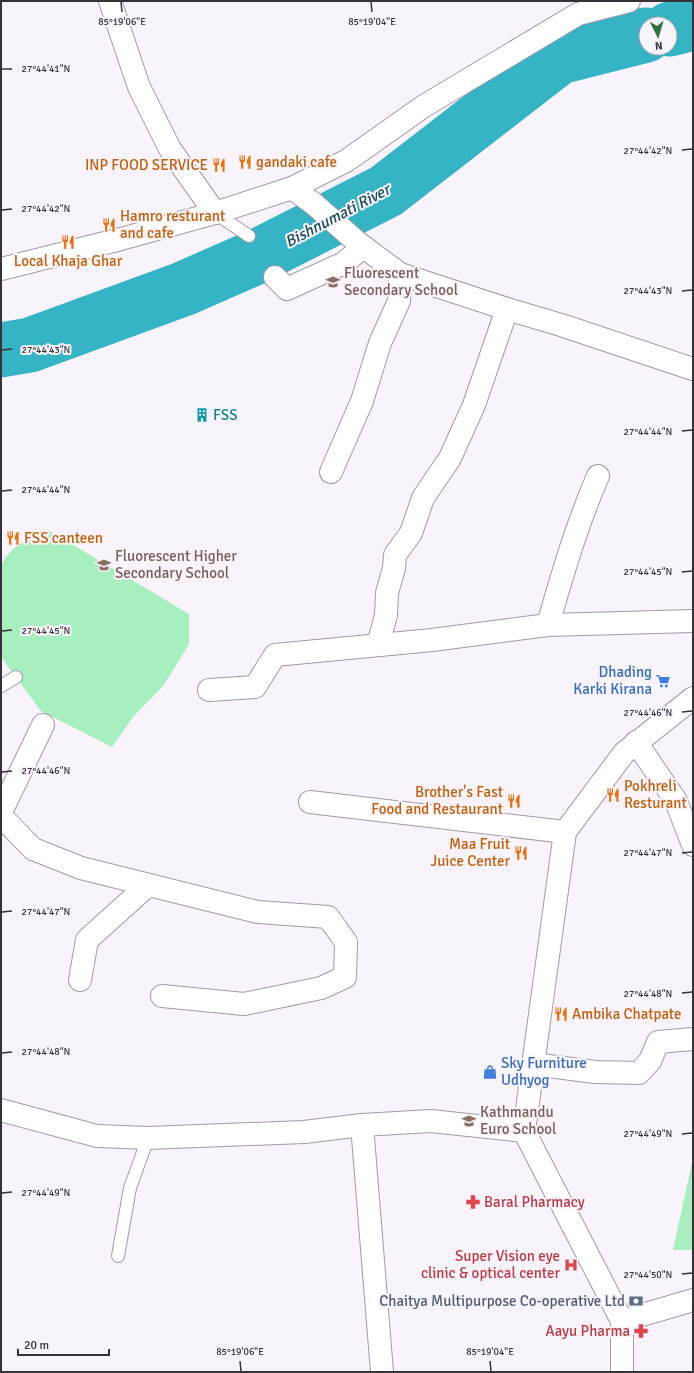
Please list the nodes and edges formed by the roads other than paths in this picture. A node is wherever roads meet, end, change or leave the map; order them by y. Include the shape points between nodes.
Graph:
1 (110, 1) edge
2 (629, 1) edge
3 (575, 7) edge
4 (292, 188) junction
5 (215, 214) junction
6 (249, 236) dead end
7 (360, 244) junction
8 (1, 269) edge
9 (400, 274) junction
10 (275, 278) dead end
11 (508, 309) junction
12 (693, 370) edge
13 (331, 472) dead end
14 (598, 476) dead end
15 (693, 621) edge
16 (548, 625) junction
17 (378, 645) junction
18 (16, 677) dead end
19 (1, 686) edge
20 (209, 690) dead end
21 (693, 698) edge
22 (43, 725) dead end
23 (636, 742) junction
24 (310, 802) dead end
25 (1, 812) edge
26 (1, 816) edge
27 (565, 832) junction
28 (693, 845) edge
29 (148, 885) junction
30 (80, 980) dead end
31 (162, 996) dead end
32 (693, 1038) edge
33 (533, 1064) junction
34 (1, 1110) edge
35 (362, 1125) junction
36 (524, 1131) junction
37 (148, 1138) junction
38 (118, 1256) dead end
39 (693, 1300) edge
40 (622, 1321) junction
41 (382, 1372) edge
42 (622, 1372) edge

1 - 5 street via 139,87 170,149
2 - 3 street
3 - 4 street via 346,160
4 - 5 street
4 - 7 street
5 - 6 lane
5 - 8 street
7 - 9 street
7 - 10 street via 344,263 287,289
9 - 11 street
9 - 13 street via 399,300 380,343 362,401
11 - 12 street
11 - 17 street via 492,358 450,458 423,498 410,533 395,555 387,593 386,615
14 - 16 street via 564,567
15 - 16 street
16 - 17 street
17 - 20 street via 275,655 255,687
18 - 19 lane
21 - 23 street
22 - 25 street
23 - 27 street via 624,753
23 - 28 street via 676,801
24 - 27 street
26 - 29 street via 33,849 81,868
27 - 33 street
29 - 30 street via 87,940
29 - 31 street via 258,912 328,917 346,942 345,977 321,988 244,1004
32 - 33 street via 658,1042 650,1061 639,1074 595,1072
33 - 36 street
34 - 37 street via 97,1136
35 - 36 street via 431,1122
35 - 37 street via 304,1132
35 - 41 street
36 - 40 street
37 - 38 lane via 130,1188
39 - 40 street
40 - 42 street

